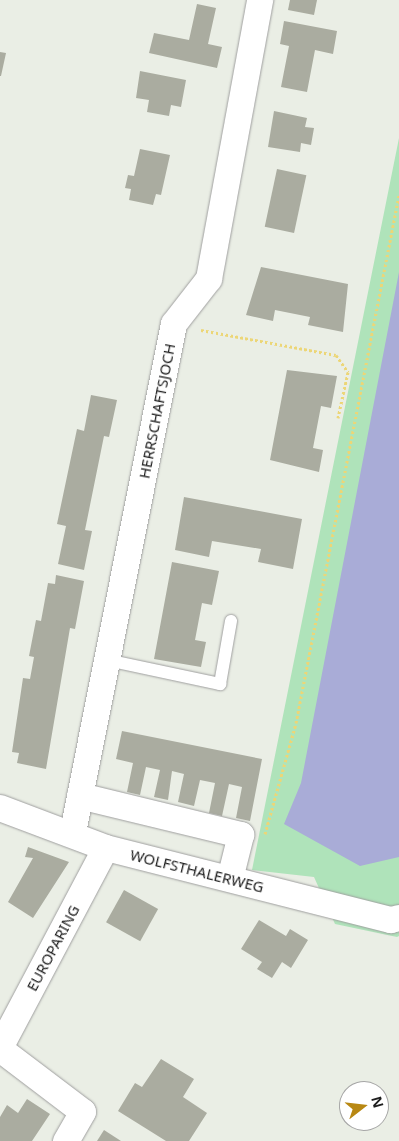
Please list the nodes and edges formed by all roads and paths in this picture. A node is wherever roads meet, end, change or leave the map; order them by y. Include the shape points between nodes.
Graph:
1 (260, 0) edge
2 (399, 195) edge
3 (174, 324) junction
4 (338, 418) dead end
5 (231, 621) dead end
6 (108, 660) junction
7 (80, 796) junction
8 (0, 808) edge
9 (73, 832) junction
10 (242, 835) junction
11 (106, 848) junction
12 (230, 879) junction
13 (399, 918) edge
14 (0, 1048) edge
15 (66, 1141) edge

1 - 3 street, HERRSCHAFTSJOCH via 209,279
2 - 10 path via 296,723 268,834
3 - 4 path via 336,355 348,372
3 - 6 street, HERRSCHAFTSJOCH
5 - 6 lane via 220,684
6 - 7 street, HERRSCHAFTSJOCH
7 - 9 street, HERRSCHAFTSJOCH
7 - 10 street
8 - 9 street, WOLFSTHALERWEG
9 - 11 street, WOLFSTHALERWEG
10 - 12 street
11 - 12 street, WOLFSTHALERWEG
11 - 14 street, EUROPARING
12 - 13 street, WOLFSTHALERWEG via 391,920
14 - 15 street, EUROPARING via 83,1112

